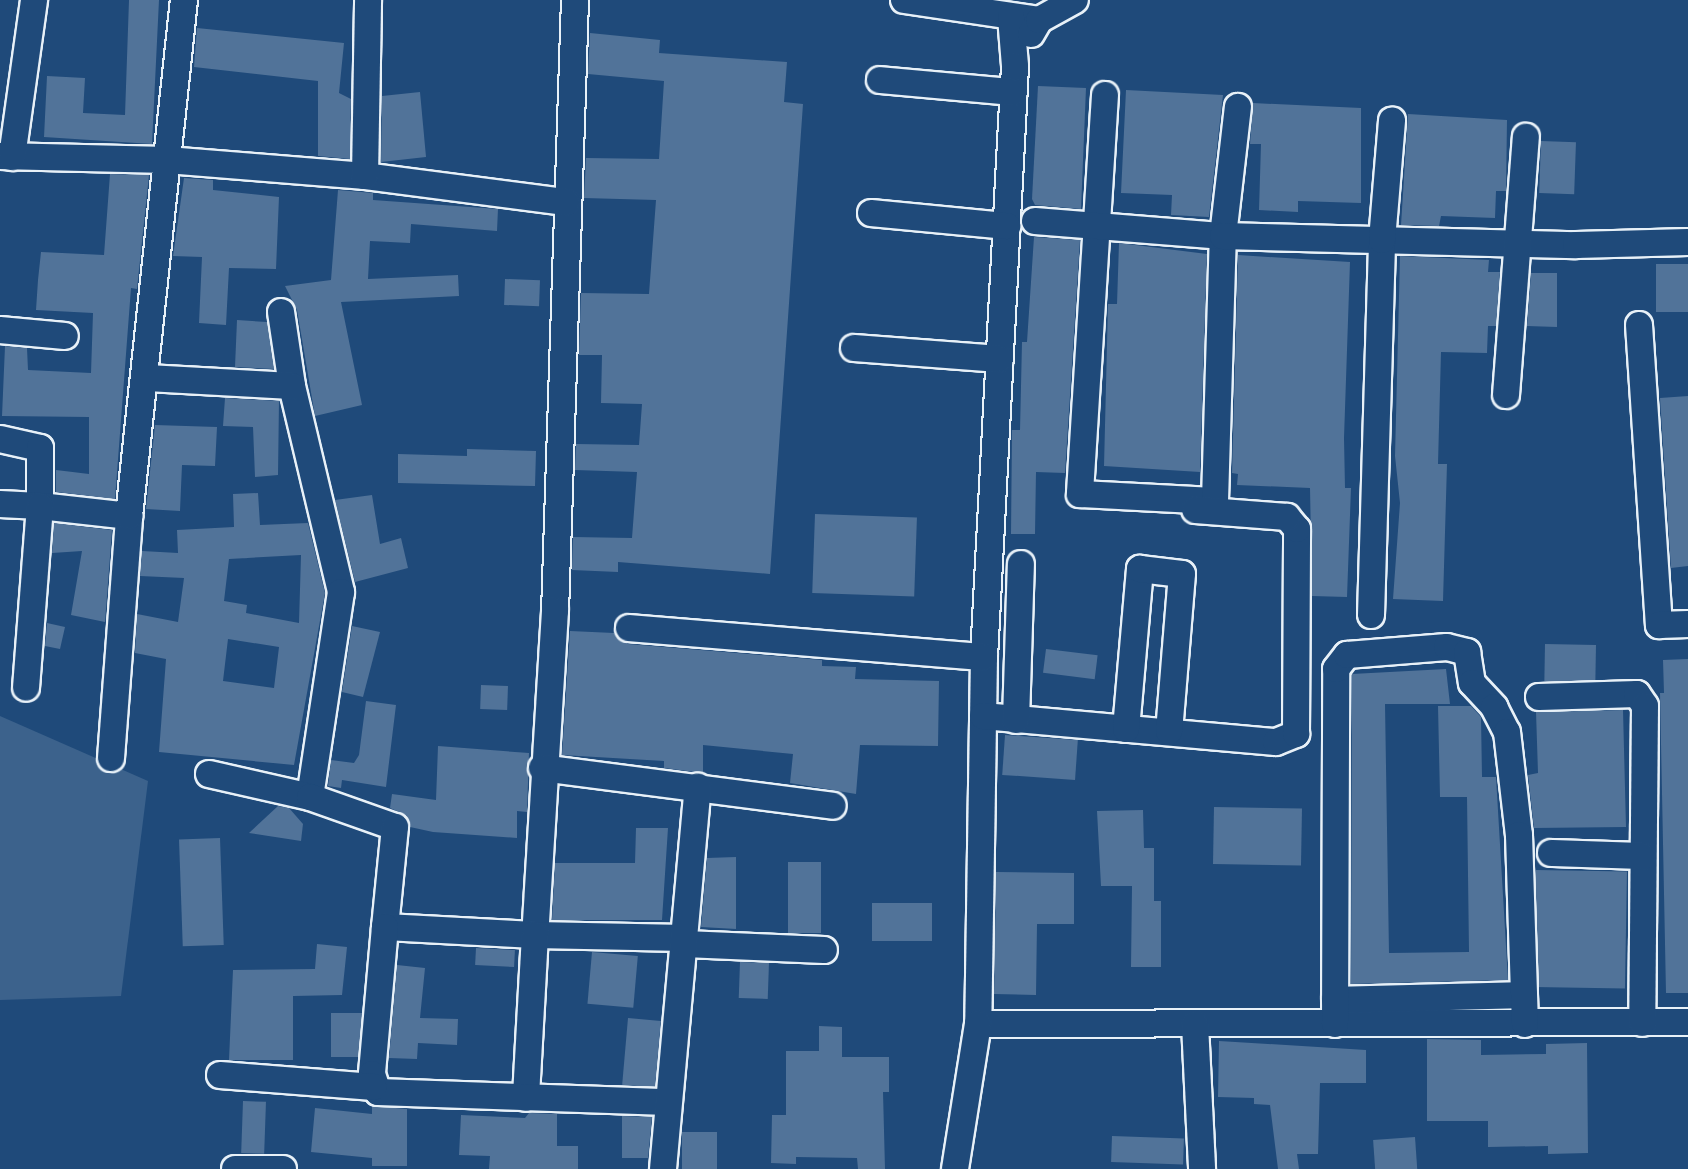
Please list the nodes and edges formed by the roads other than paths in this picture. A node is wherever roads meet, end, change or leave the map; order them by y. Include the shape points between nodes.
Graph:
1 (34, 0) edge
2 (184, 0) edge
3 (368, 0) edge
4 (575, 0) edge
5 (904, 0) edge
6 (1075, 0) edge
7 (971, 3) edge
8 (1011, 16) junction
9 (1040, 20) junction
10 (1014, 66) junction
11 (880, 80) dead end
12 (1013, 92) junction
13 (1105, 95) dead end
14 (1238, 107) dead end
15 (1392, 120) dead end
16 (1526, 137) dead end
17 (6, 156) edge
18 (167, 160) junction
19 (365, 176) junction
20 (566, 202) junction
21 (871, 213) dead end
22 (1035, 221) dead end
23 (1007, 226) junction
24 (1099, 227) junction
25 (1223, 236) junction
26 (1382, 240) junction
27 (1688, 242) edge
28 (1518, 244) junction
29 (281, 312) dead end
30 (1639, 325) dead end
31 (0, 330) edge
32 (65, 336) dead end
33 (854, 348) dead end
34 (1000, 359) junction
35 (148, 378) junction
36 (292, 386) junction
37 (1506, 395) dead end
38 (0, 439) edge
39 (0, 503) edge
40 (1134, 505) dead end
41 (40, 506) junction
42 (129, 516) junction
43 (1021, 564) dead end
44 (1371, 615) dead end
45 (1688, 624) edge
46 (629, 628) dead end
47 (984, 657) junction
48 (26, 687) dead end
49 (1539, 697) dead end
50 (984, 716) junction
51 (1016, 720) junction
52 (1126, 729) junction
53 (1169, 731) junction
54 (111, 758) dead end
55 (542, 768) junction
56 (209, 774) dead end
57 (698, 788) junction
58 (310, 797) junction
59 (834, 806) dead end
60 (1551, 853) dead end
61 (1643, 856) junction
62 (385, 927) junction
63 (535, 935) junction
64 (685, 941) junction
65 (824, 950) dead end
66 (1524, 995) junction
67 (1335, 1012) junction
68 (1688, 1022) edge
69 (1642, 1023) junction
70 (978, 1024) junction
71 (1195, 1024) junction
72 (1525, 1024) junction
73 (220, 1074) dead end
74 (374, 1087) junction
75 (526, 1098) junction
76 (668, 1102) junction
77 (236, 1169) edge
78 (282, 1169) edge
79 (663, 1169) edge
80 (955, 1169) edge
81 (1202, 1169) edge

1 - 17 street
2 - 18 street
3 - 19 street
4 - 20 street
5 - 7 street
6 - 9 street
7 - 8 street
8 - 9 street
8 - 10 street
9 - 10 street
10 - 12 street
11 - 12 street
12 - 23 street
13 - 24 street
14 - 25 street
15 - 26 street
16 - 28 street
17 - 18 street
18 - 19 street
18 - 35 street
19 - 20 street
20 - 55 street via 555,611
21 - 23 street
22 - 24 street
23 - 34 street
24 - 25 street
24 - 25 street via 1080,494 1215,501
25 - 26 street
26 - 28 street
26 - 44 street
27 - 28 street
28 - 37 street
29 - 36 street
30 - 45 street via 1659,625
31 - 32 street
33 - 34 street
34 - 47 street
35 - 36 street
35 - 42 street
36 - 58 street via 341,592
38 - 41 street via 40,448
39 - 41 street
40 - 53 street via 1287,517 1297,529 1296,734 1276,742
41 - 42 street
41 - 48 street
42 - 54 street
43 - 51 street
46 - 47 street
47 - 50 street
49 - 61 street via 1637,694 1643,699
50 - 51 street
50 - 70 street
51 - 52 street
52 - 53 street
52 - 53 street via 1140,569 1182,574
55 - 57 street
55 - 63 street
56 - 58 street
57 - 59 street
57 - 64 street
58 - 62 street via 395,827
60 - 61 street
61 - 69 street
62 - 63 street
62 - 74 street
63 - 64 street
63 - 75 street
64 - 65 street
64 - 76 street
66 - 67 street
66 - 67 street via 1518,835 1507,732 1494,707 1472,683 1467,652 1447,647 1347,655 1336,669
66 - 72 street
67 - 71 street
67 - 72 street
68 - 69 street
69 - 72 street
70 - 71 street
70 - 80 street
71 - 81 street
73 - 74 street
74 - 75 street via 389,1093
75 - 76 street
76 - 79 street
77 - 78 street

